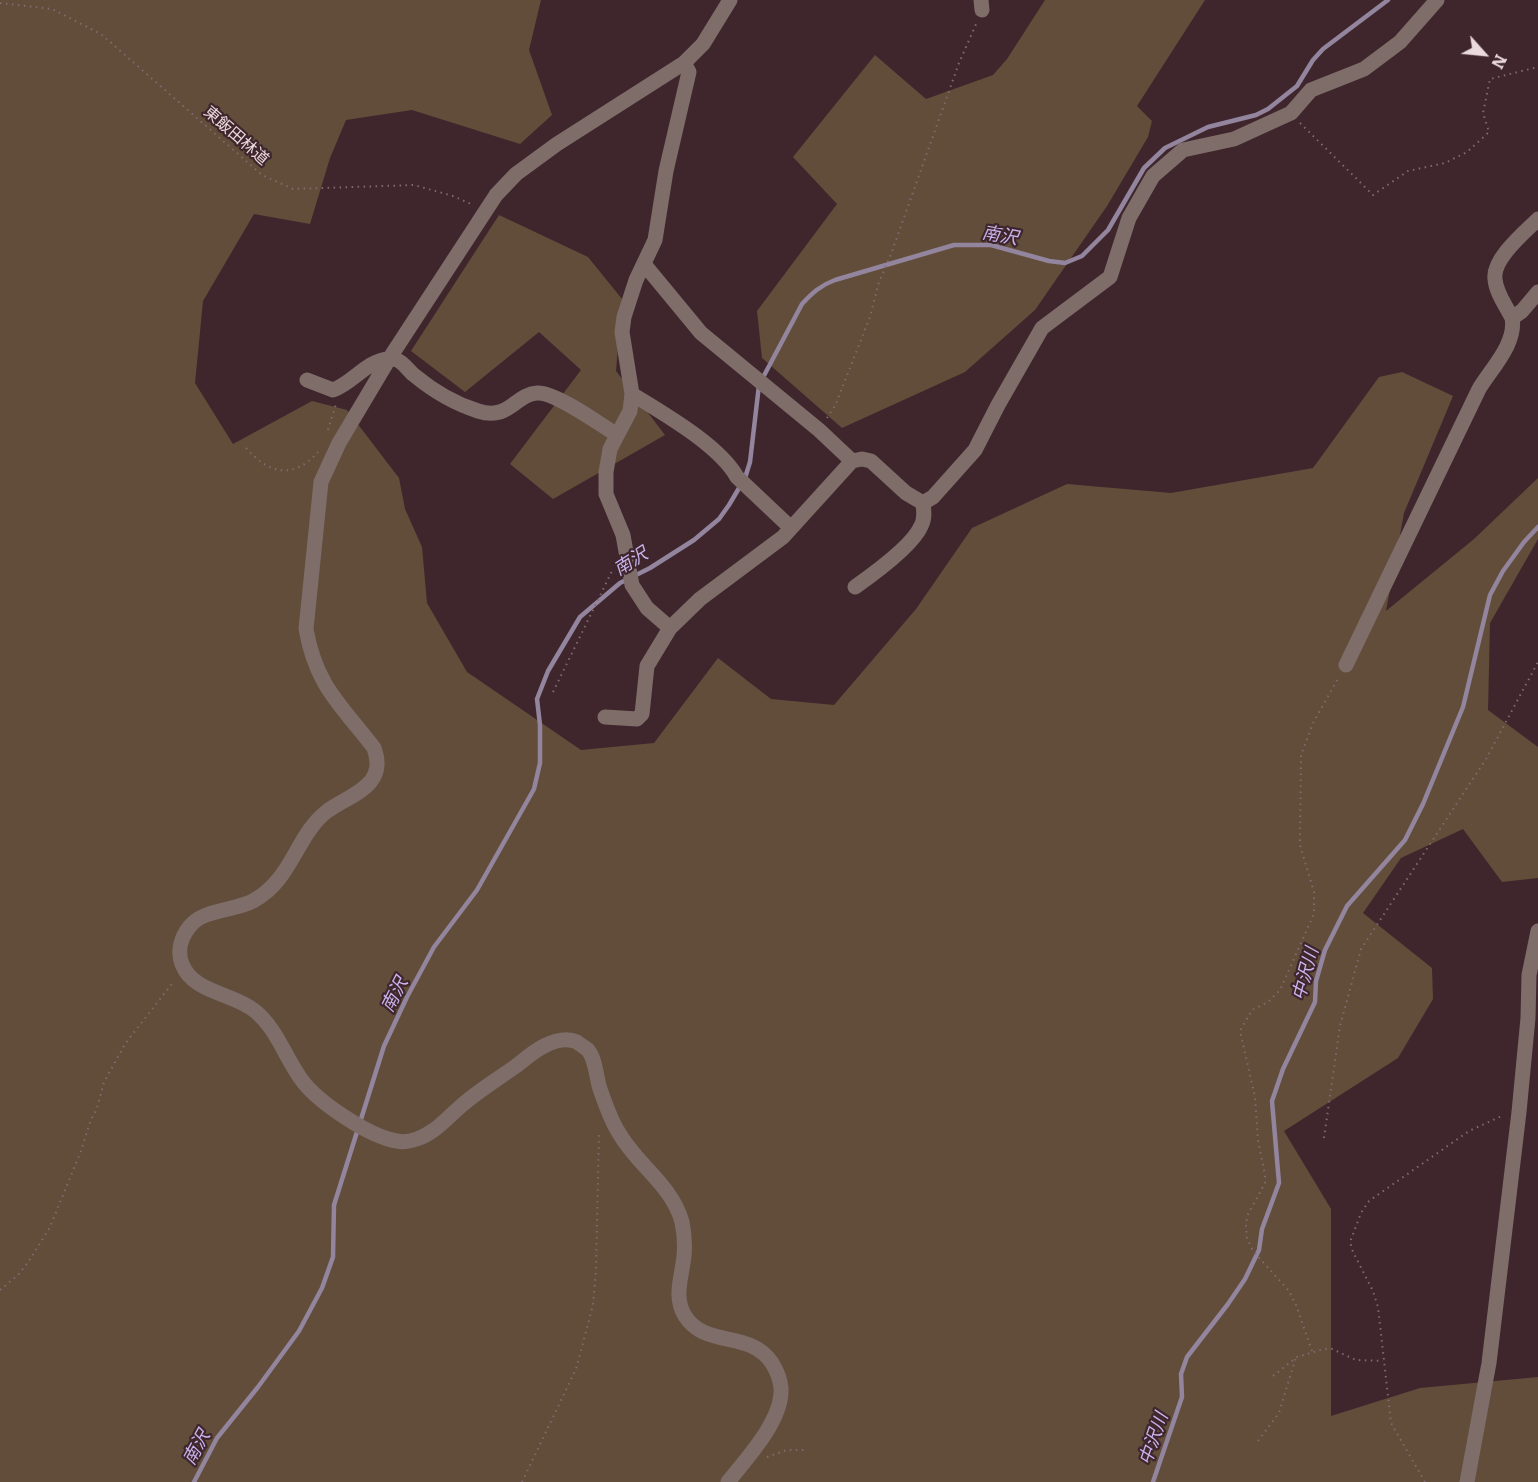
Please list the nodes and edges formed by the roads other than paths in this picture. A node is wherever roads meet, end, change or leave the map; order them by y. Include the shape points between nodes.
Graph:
1 (730, 0) edge
2 (1437, 0) edge
3 (684, 63) junction
4 (1538, 219) edge
5 (644, 264) junction
6 (1538, 292) edge
7 (1512, 318) junction
8 (389, 359) junction
9 (307, 380) dead end
10 (632, 394) junction
11 (617, 435) junction
12 (852, 461) junction
13 (923, 503) junction
14 (791, 528) junction
15 (855, 587) dead end
16 (670, 628) junction
17 (1346, 664) road end
18 (605, 717) dead end
19 (1538, 931) edge
20 (728, 1482) edge
21 (1467, 1482) edge

1 - 3 street via 703,44
2 - 13 street via 1400,42 1364,69 1311,90 1291,113 1234,139 1183,150 1153,176 1128,218 1110,277 1042,328 975,450
3 - 5 street via 690,72 666,171 655,240
3 - 8 street via 558,144 524,168 496,195
4 - 7 street via 1508,250 1496,270 1494,279
5 - 10 street via 622,332
5 - 12 street via 701,333
6 - 7 street
7 - 17 street via 1514,326 1505,349 1479,388
8 - 9 street via 375,362 333,390
8 - 11 street via 398,360 439,393 479,412 503,411 534,393 542,393
8 - 20 street via 339,443 321,482 306,629 318,673 334,700 374,748 377,768 372,780 324,813 269,890 253,901 192,923 182,939 179,954 183,968 206,988 256,1011 311,1091 370,1131 402,1143 426,1136 540,1048 569,1039 588,1050 619,1134 663,1187 682,1224 685,1255 678,1288 683,1314 701,1332 753,1345 764,1353 778,1374 781,1401 776,1416
10 - 11 street via 630,411
10 - 14 street via 720,456
11 - 16 street via 607,457 606,494 623,535 632,585 647,608
12 - 13 street via 871,461
12 - 14 street
13 - 15 street via 924,513 916,534 882,568
14 - 16 street via 700,599
16 - 18 street via 647,666 642,714 637,720
19 - 21 street via 1529,975 1519,1112 1489,1363

